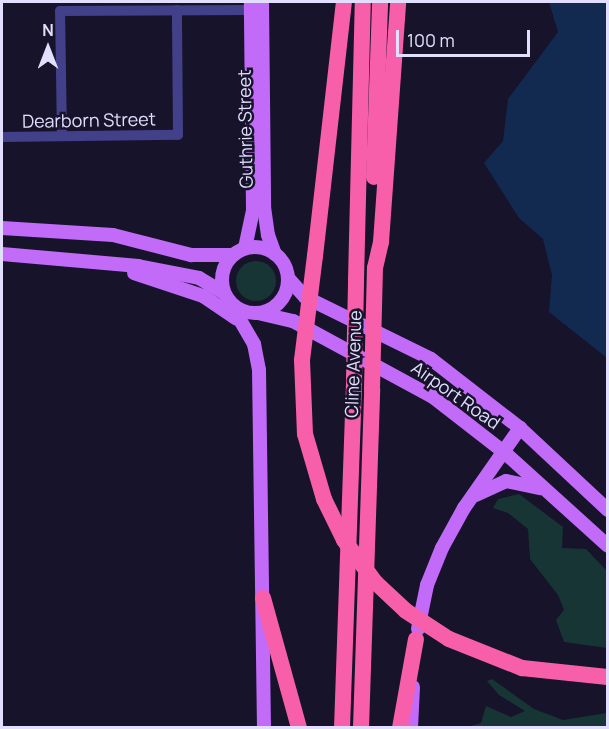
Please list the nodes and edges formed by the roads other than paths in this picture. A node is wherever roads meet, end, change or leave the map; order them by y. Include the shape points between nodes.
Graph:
1 (344, 2) edge
2 (363, 2) edge
3 (380, 2) edge
4 (398, 2) edge
5 (254, 4) edge
6 (177, 10) junction
7 (62, 136) junction
8 (2, 137) edge
9 (2, 228) edge
10 (245, 248) junction
11 (2, 254) edge
12 (275, 254) junction
13 (232, 255) junction
14 (125, 266) junction
15 (375, 268) junction
16 (288, 278) junction
17 (226, 297) junction
18 (258, 313) junction
19 (243, 323) junction
20 (520, 428) junction
21 (504, 452) junction
22 (548, 491) junction
23 (472, 497) junction
24 (608, 510) edge
25 (608, 546) edge
26 (263, 598) junction
27 (416, 639) junction
28 (608, 677) edge
29 (264, 728) edge
30 (299, 728) edge
31 (342, 728) edge
32 (361, 728) edge
33 (400, 728) edge
34 (411, 728) edge

1 - 28 highway, bridge via 302,360 305,434 324,499 344,540 375,582 406,611 449,639 522,668
2 - 31 highway, Cline Avenue, bridge
3 - 15 highway, Cline Avenue
4 - 15 highway via 381,242
5 - 6 street
5 - 10 main road, Guthrie Street via 253,210
5 - 12 main road, Guthrie Street via 264,207
6 - 7 street, Dearborn Street via 178,135
6 - 7 street via 60,11
7 - 8 street, Dearborn Street
9 - 13 main road via 113,235 191,255
10 - 12 main road via 263,247
10 - 13 main road
11 - 14 main road
12 - 16 main road via 284,263
13 - 17 main road via 222,273
14 - 17 main road via 199,278
14 - 19 main road via 135,274 203,296
15 - 32 highway, Cline Avenue, bridge
16 - 18 main road via 279,303
16 - 20 main road, Airport Road via 305,297 431,359
17 - 18 main road via 240,310
17 - 19 main road
18 - 21 main road, Airport Road via 293,321 399,376
19 - 26 main road via 257,352 259,370
20 - 21 main road
20 - 24 main road, Airport Road
21 - 22 main road, Airport Road
21 - 23 main road
22 - 23 main road via 522,481 506,481
22 - 25 main road, Airport Road
23 - 27 main road via 434,566
26 - 29 main road
26 - 30 highway
27 - 33 highway
27 - 34 main road

